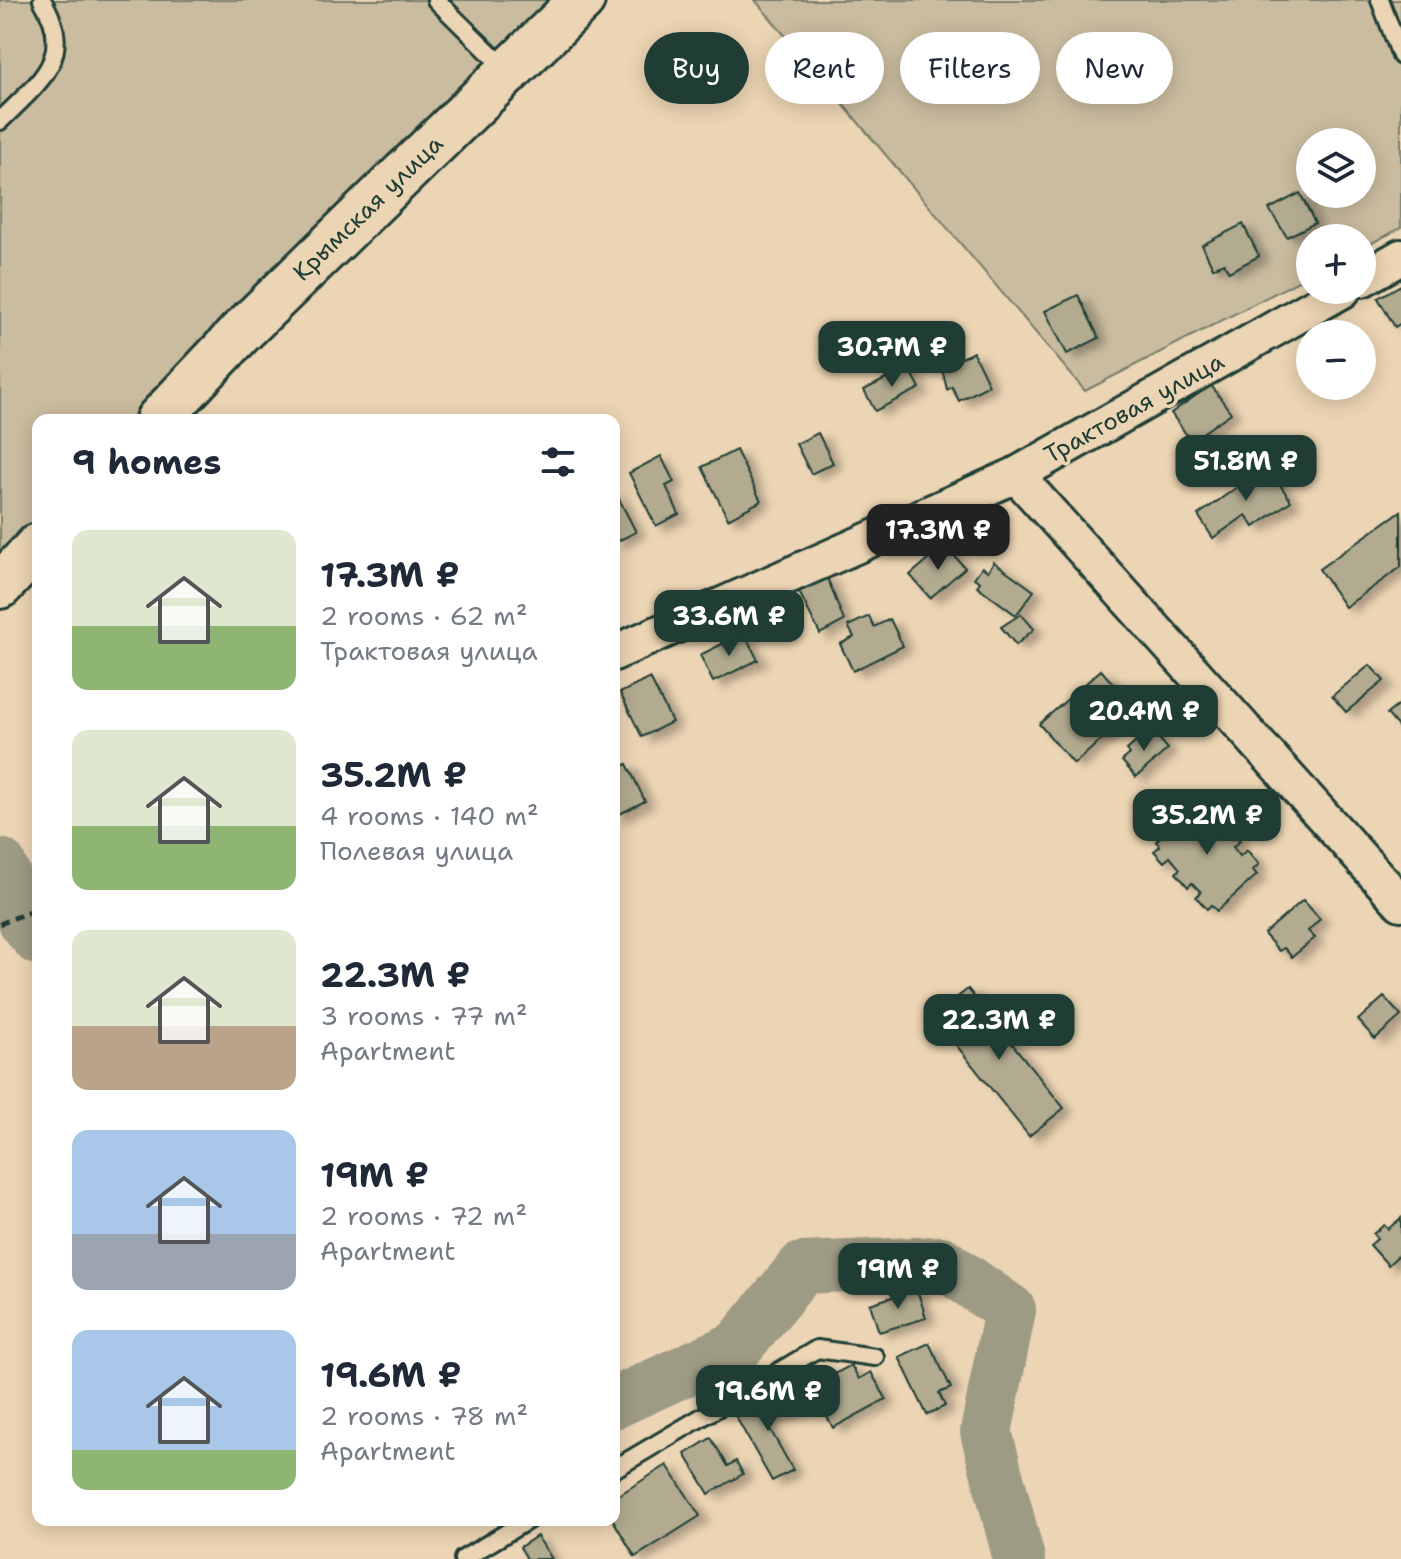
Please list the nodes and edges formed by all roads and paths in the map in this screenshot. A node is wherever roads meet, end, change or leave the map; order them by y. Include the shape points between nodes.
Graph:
1 (42, 0) edge
2 (436, 0) edge
3 (582, 0) edge
4 (1380, 0) edge
5 (1401, 56) edge
6 (509, 72) junction
7 (0, 121) edge
8 (1401, 257) edge
9 (1376, 271) edge
10 (1318, 304) edge
11 (164, 414) edge
12 (1016, 475) junction
13 (32, 552) edge
14 (0, 586) edge
15 (620, 650) edge
16 (1401, 903) edge
17 (32, 911) edge
18 (0, 924) edge
19 (875, 1357) dead end
20 (620, 1465) edge
21 (518, 1526) edge
22 (463, 1559) edge

1 - 7 lane via 58,40 54,60
2 - 6 lane
3 - 6 main road, Крымская улица
4 - 5 lane
6 - 11 main road, Крымская улица
8 - 9 street
10 - 12 street, Трактовая улица
12 - 15 street, Трактовая улица
12 - 16 street
13 - 14 main road
17 - 18 path
19 - 20 lane via 817,1349
21 - 22 lane

